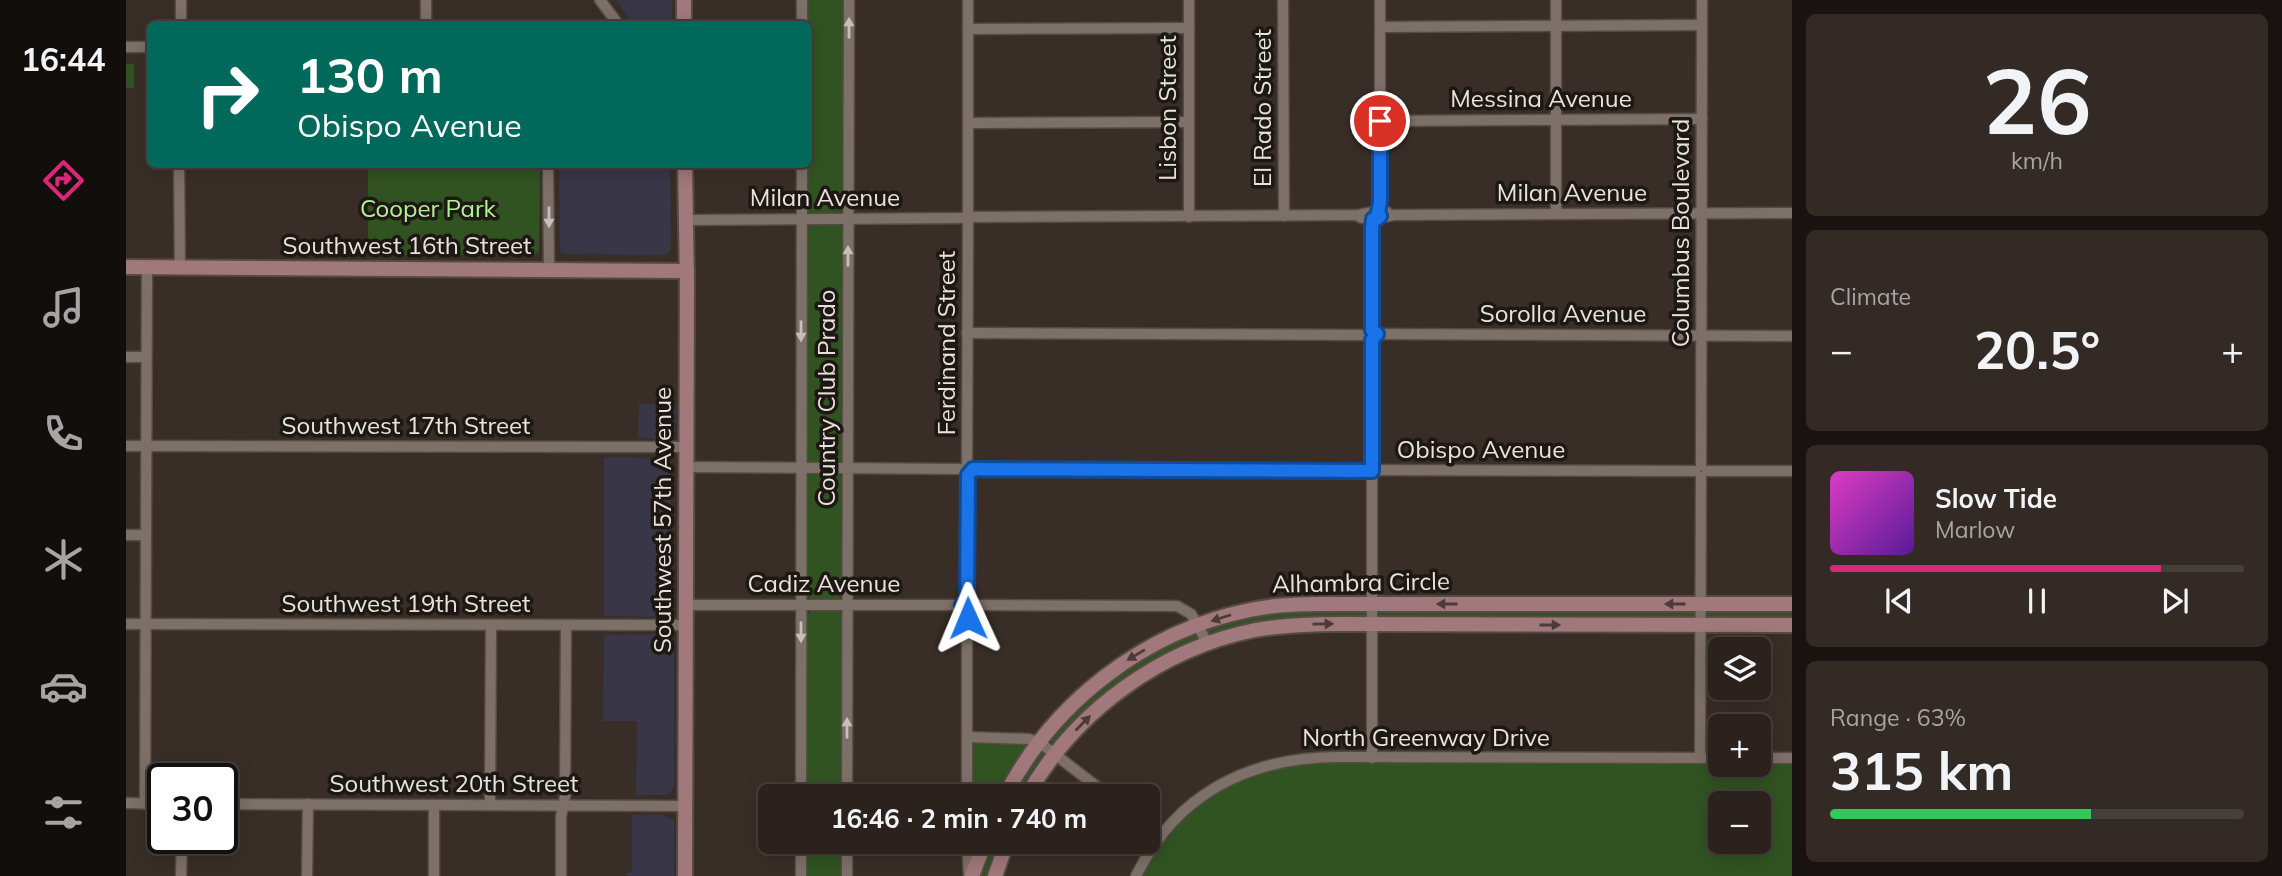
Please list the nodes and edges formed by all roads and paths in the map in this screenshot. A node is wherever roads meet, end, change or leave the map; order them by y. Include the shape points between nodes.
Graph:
1 (181, 0) edge
2 (426, 0) edge
3 (600, 0) edge
4 (684, 0) edge
5 (802, 0) edge
6 (849, 0) edge
7 (968, 0) edge
8 (1189, 0) edge
9 (1283, 0) edge
10 (1380, 0) edge
11 (1556, 0) edge
12 (1702, 0) edge
13 (181, 21) edge
14 (426, 21) edge
15 (616, 21) edge
16 (684, 21) edge
17 (802, 21) edge
18 (1701, 24) junction
19 (1557, 25) junction
20 (1381, 27) junction
21 (1189, 28) junction
22 (968, 29) junction
23 (126, 47) edge
24 (147, 47) edge
25 (1702, 119) junction
26 (1557, 120) junction
27 (1380, 121) junction
28 (1188, 122) junction
29 (968, 123) junction
30 (179, 168) edge
31 (548, 168) edge
32 (685, 168) edge
33 (802, 168) edge
34 (1792, 213) edge
35 (1556, 214) junction
36 (1701, 214) junction
37 (1376, 215) junction
38 (1284, 216) junction
39 (1189, 217) junction
40 (968, 218) junction
41 (802, 219) junction
42 (848, 219) junction
43 (686, 220) junction
44 (126, 267) edge
45 (147, 267) junction
46 (180, 267) junction
47 (549, 269) junction
48 (687, 271) junction
49 (967, 333) junction
50 (1372, 335) junction
51 (1701, 335) junction
52 (1792, 336) edge
53 (126, 356) edge
54 (146, 356) junction
55 (126, 446) edge
56 (146, 446) junction
57 (685, 447) junction
58 (686, 467) junction
59 (801, 469) junction
60 (848, 469) junction
61 (967, 469) junction
62 (1372, 471) junction
63 (1701, 471) junction
64 (1792, 471) edge
65 (126, 535) edge
66 (146, 535) junction
67 (1372, 604) junction
68 (1700, 604) junction
69 (1792, 604) edge
70 (685, 605) junction
71 (801, 605) junction
72 (847, 605) junction
73 (967, 606) junction
74 (126, 624) edge
75 (1371, 624) junction
76 (145, 625) junction
77 (491, 625) junction
78 (566, 625) junction
79 (685, 625) junction
80 (1700, 625) junction
81 (1792, 625) edge
82 (1198, 626) junction
83 (1208, 644) junction
84 (967, 737) junction
85 (1039, 742) junction
86 (1055, 754) junction
87 (1372, 758) junction
88 (1700, 758) junction
89 (1708, 758) edge
90 (1771, 758) edge
91 (1792, 758) edge
92 (801, 784) edge
93 (847, 784) edge
94 (967, 784) edge
95 (1012, 784) edge
96 (1035, 784) edge
97 (1094, 784) edge
98 (126, 803) edge
99 (145, 804) joint
100 (238, 804) edge
101 (308, 804) junction
102 (435, 805) junction
103 (490, 805) junction
104 (563, 805) junction
105 (685, 806) junction
106 (1161, 836) joint
107 (182, 854) edge
108 (801, 854) edge
109 (847, 854) edge
110 (968, 854) edge
111 (980, 854) edge
112 (1003, 854) edge
113 (181, 876) edge
114 (307, 876) edge
115 (434, 876) edge
116 (561, 876) edge
117 (685, 876) edge
118 (801, 876) edge
119 (847, 876) edge
120 (971, 876) edge
121 (995, 876) edge
122 (1136, 876) edge

1 - 13 street
2 - 14 street
3 - 15 street
4 - 16 street
5 - 17 street
42 -> 6 street, Country Club Prado
7 - 22 street, Ferdinand Street
8 - 21 street, Lisbon Street
9 - 38 street, El Rado Street
10 - 20 street
11 - 19 street
12 - 18 street, Columbus Boulevard
18 - 19 street
18 - 25 street, Columbus Boulevard
19 - 20 street
19 - 26 street
20 - 27 street
21 - 22 street
21 - 28 street, Lisbon Street
22 - 29 street, Ferdinand Street
23 - 24 street
25 - 26 street, Messina Avenue
25 - 36 street, Columbus Boulevard
26 - 27 street, Messina Avenue
26 - 35 street
27 - 37 street
28 - 29 street
28 - 39 street, Lisbon Street
29 - 40 street, Ferdinand Street
30 - 46 street
31 -> 47 street
32 - 43 street, Southwest 57th Avenue
33 - 41 street, Country Club Prado
34 - 36 street, Milan Avenue
35 - 36 street, Milan Avenue
35 - 37 street, Milan Avenue
36 - 51 street, Columbus Boulevard
37 - 38 street, Milan Avenue
37 - 50 street
38 - 39 street, Milan Avenue
39 - 40 street, Milan Avenue
40 - 42 street, Milan Avenue
40 - 49 street, Ferdinand Street
41 - 42 street, Milan Avenue
41 - 43 street, Milan Avenue
41 -> 59 street, Country Club Prado
60 -> 42 street, Country Club Prado
43 - 48 street, Southwest 57th Avenue
44 - 45 street, Southwest 16th Street
45 - 46 street, Southwest 16th Street
45 - 54 street
46 - 47 street, Southwest 16th Street
47 - 48 street, Southwest 16th Street
48 - 57 street, Southwest 57th Avenue
49 - 50 street, Sorolla Avenue
49 - 61 street, Ferdinand Street
50 - 51 street, Sorolla Avenue
50 - 62 street
51 - 52 street, Sorolla Avenue
51 - 63 street, Columbus Boulevard
53 - 54 street
54 - 56 street
55 - 56 street, Southwest 17th Street
56 - 57 street, Southwest 17th Street
56 - 66 street
57 - 58 street, Southwest 57th Avenue
58 - 59 street, Obispo Avenue
58 - 70 street, Southwest 57th Avenue
59 - 60 street, Obispo Avenue
59 - 71 street, Country Club Prado
60 - 61 street, Obispo Avenue
60 - 72 street, Country Club Prado
61 - 62 street, Obispo Avenue
61 - 73 street, Ferdinand Street
62 - 63 street, Obispo Avenue
62 - 67 street
63 - 64 street, Obispo Avenue
63 - 68 street, Columbus Boulevard
65 - 66 street
66 - 76 street
68 -> 67 street, Alhambra Circle
67 - 75 street
67 -> 82 street, Alhambra Circle via 1267,607
68 - 69 street, Alhambra Circle
68 - 80 street, Columbus Boulevard
70 - 71 street, Cadiz Avenue
70 - 79 street, Southwest 57th Avenue
71 - 72 street, Cadiz Avenue
71 -> 92 street, Country Club Prado
72 - 73 street, Cadiz Avenue
93 -> 72 street, Country Club Prado
73 - 82 street, Cadiz Avenue via 1177,606 1189,612
73 - 84 street, Ferdinand Street
74 - 76 street, Southwest 19th Street
75 -> 80 street, Alhambra Circle
83 -> 75 street, Alhambra Circle via 1285,626
75 - 87 street
76 - 77 street, Southwest 19th Street
76 - 99 street
77 - 78 street, Southwest 19th Street
77 - 103 street
78 - 79 street, Southwest 19th Street
78 - 104 street
79 - 105 street, Southwest 57th Avenue
80 - 81 street, Alhambra Circle
80 - 88 street, Columbus Boulevard
82 - 83 street, Cadiz Avenue
82 -> 85 street, Alhambra Circle via 1123,663 1068,709
86 -> 83 street, Alhambra Circle via 1125,687
84 - 85 street
84 - 94 street, Ferdinand Street
85 - 86 street
85 - 95 street, Alhambra Circle
86 - 96 street, Alhambra Circle
86 - 97 street
87 - 88 street, North Greenway Drive
87 - 106 street, North Greenway Drive via 1298,759 1252,770 1200,797
88 - 89 street, North Greenway Drive
90 - 91 street
98 - 99 street
100 - 101 street, Southwest 20th Street
101 - 102 street, Southwest 20th Street
101 - 114 street
102 - 103 street, Southwest 20th Street
102 - 115 street
103 - 104 street, Southwest 20th Street
104 - 105 street, Southwest 20th Street
104 - 116 street
105 - 117 street, Southwest 57th Avenue
106 - 122 street, North Greenway Drive
107 - 113 street
108 - 118 street
109 - 119 street
110 - 120 street
111 - 120 street
112 - 121 street

